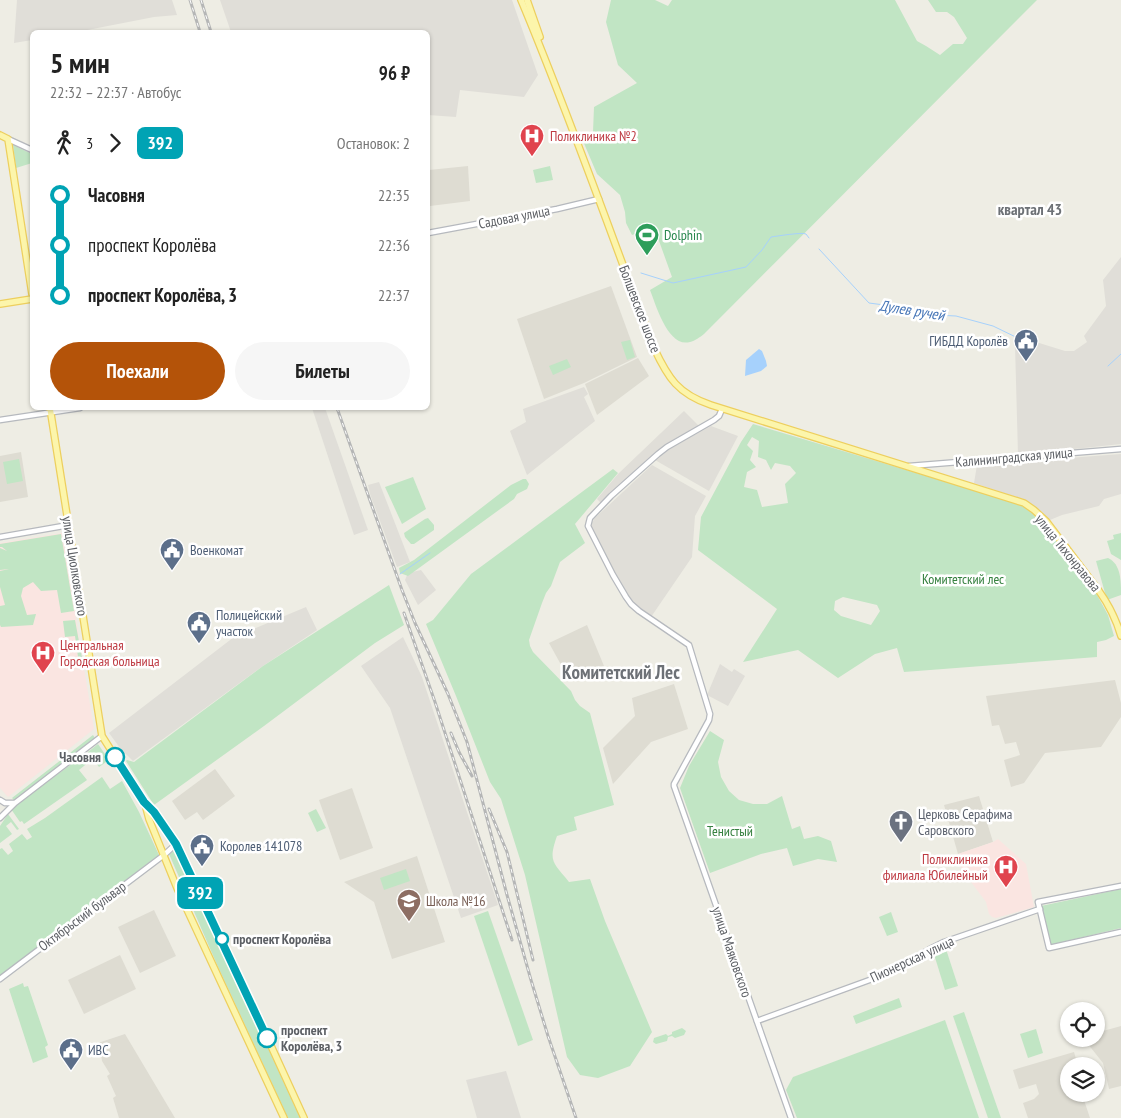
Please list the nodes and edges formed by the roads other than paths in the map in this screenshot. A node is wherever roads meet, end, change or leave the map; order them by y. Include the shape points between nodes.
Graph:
1 (520, 0) edge
2 (527, 0) edge
3 (548, 65) junction
4 (0, 135) edge
5 (8, 139) junction
6 (30, 149) edge
7 (599, 199) junction
8 (430, 234) edge
9 (30, 281) edge
10 (30, 299) edge
11 (0, 304) edge
12 (722, 409) junction
13 (51, 410) edge
14 (0, 420) edge
15 (1121, 449) edge
16 (931, 464) junction
17 (907, 466) junction
18 (932, 474) junction
19 (69, 526) junction
20 (0, 537) edge
21 (1121, 636) edge
22 (102, 736) junction
23 (0, 800) edge
24 (144, 801) junction
25 (15, 803) junction
26 (0, 816) edge
27 (164, 827) junction
28 (156, 835) junction
29 (176, 844) junction
30 (164, 855) junction
31 (1121, 886) edge
32 (1040, 909) junction
33 (1121, 932) edge
34 (0, 979) edge
35 (757, 1020) junction
36 (284, 1118) edge
37 (304, 1118) edge
38 (791, 1118) edge

1 - 3 main road, Болшевское шоссе
2 - 3 main road
3 - 7 main road, Болшевское шоссе
4 - 5 main road
5 - 6 street
5 - 9 main road
7 - 8 street, Садовая улица
7 - 12 main road, Болшевское шоссе via 663,367 674,383 690,397
10 - 11 main road
12 - 17 main road, Болшевское шоссе
12 - 35 street, улица Маяковского via 714,420 658,454 597,510 588,524 613,576 631,604 689,645 710,714 674,786
13 - 14 street
13 - 19 main road, улица Циолковского
15 - 16 street, Калининградская улица
16 - 17 street, Калининградская улица
16 - 18 street via 928,469
17 - 18 main road, улица Тихонравова
18 - 21 main road, улица Тихонравова via 1011,498 1034,510 1046,521 1107,602
19 - 20 street
19 - 22 main road, улица Циолковского
22 - 24 main road, улица Циолковского
22 - 25 street
23 - 25 street
24 - 27 main road
24 - 28 main road
25 - 26 street
27 - 28 street via 157,830
27 - 29 main road
28 - 30 main road
29 - 30 street, Октябрьский бульвар
29 - 37 main road
30 - 34 street, Октябрьский бульвар
30 - 36 main road
31 - 32 street via 1038,902
32 - 33 street via 1049,948
32 - 35 street, Пионерская улица via 944,942 886,974
35 - 38 street, улица Маяковского

